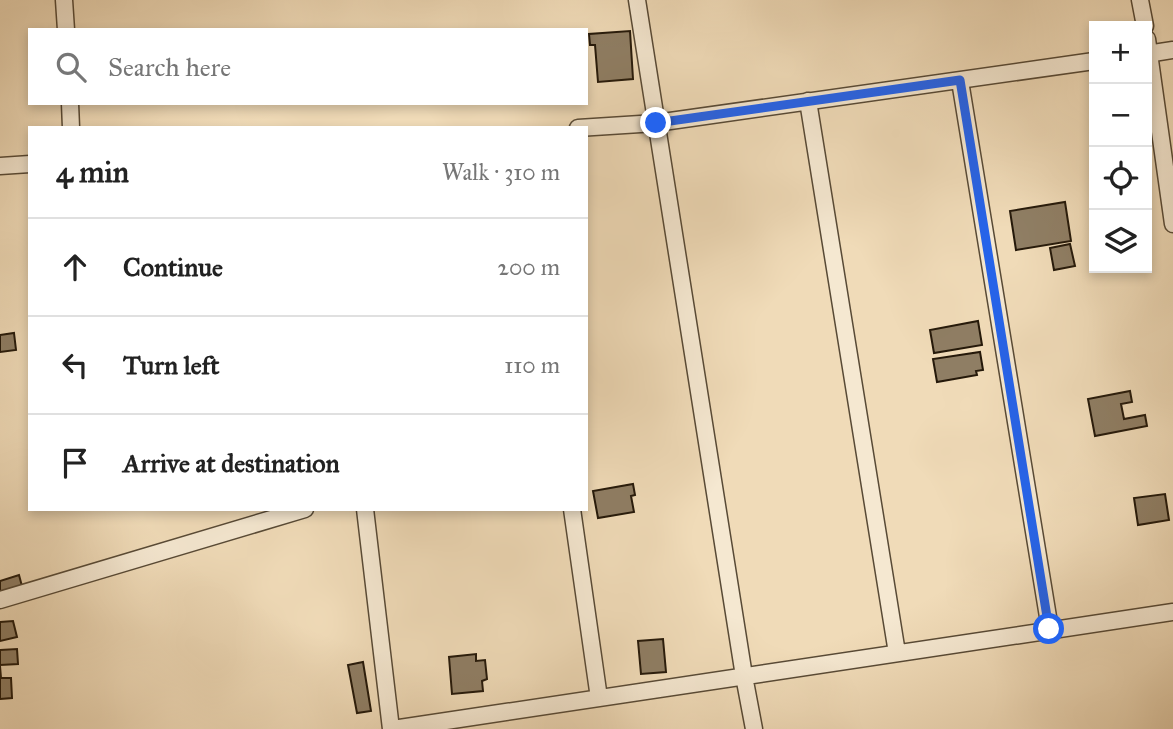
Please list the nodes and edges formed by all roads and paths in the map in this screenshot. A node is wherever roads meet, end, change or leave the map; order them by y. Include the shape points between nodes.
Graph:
1 (64, 0) edge
2 (637, 0) edge
3 (1140, 0) edge
4 (1144, 21) edge
5 (65, 28) edge
6 (1152, 49) edge
7 (1173, 50) edge
8 (1089, 62) edge
9 (1152, 77) edge
10 (960, 80) junction
11 (808, 101) junction
12 (70, 105) edge
13 (656, 123) junction
14 (71, 126) edge
15 (588, 127) edge
16 (28, 164) edge
17 (0, 166) edge
18 (1173, 224) edge
19 (298, 511) edge
20 (365, 511) edge
21 (572, 511) edge
22 (0, 600) edge
23 (1173, 612) edge
24 (1049, 629) junction
25 (897, 653) junction
26 (744, 676) junction
27 (598, 698) junction
28 (392, 729) edge
29 (754, 729) edge

1 - 5 street
2 - 13 street
3 - 4 street
6 - 7 street
8 - 10 street
9 - 18 street
10 - 11 street
10 - 24 street
11 - 13 street
11 - 25 street
12 - 14 street
13 - 15 street
13 - 26 street
16 - 17 street
19 - 22 street
20 - 28 street
21 - 27 street
23 - 24 street
24 - 25 street
25 - 26 street
26 - 27 street
26 - 29 street
27 - 28 street

